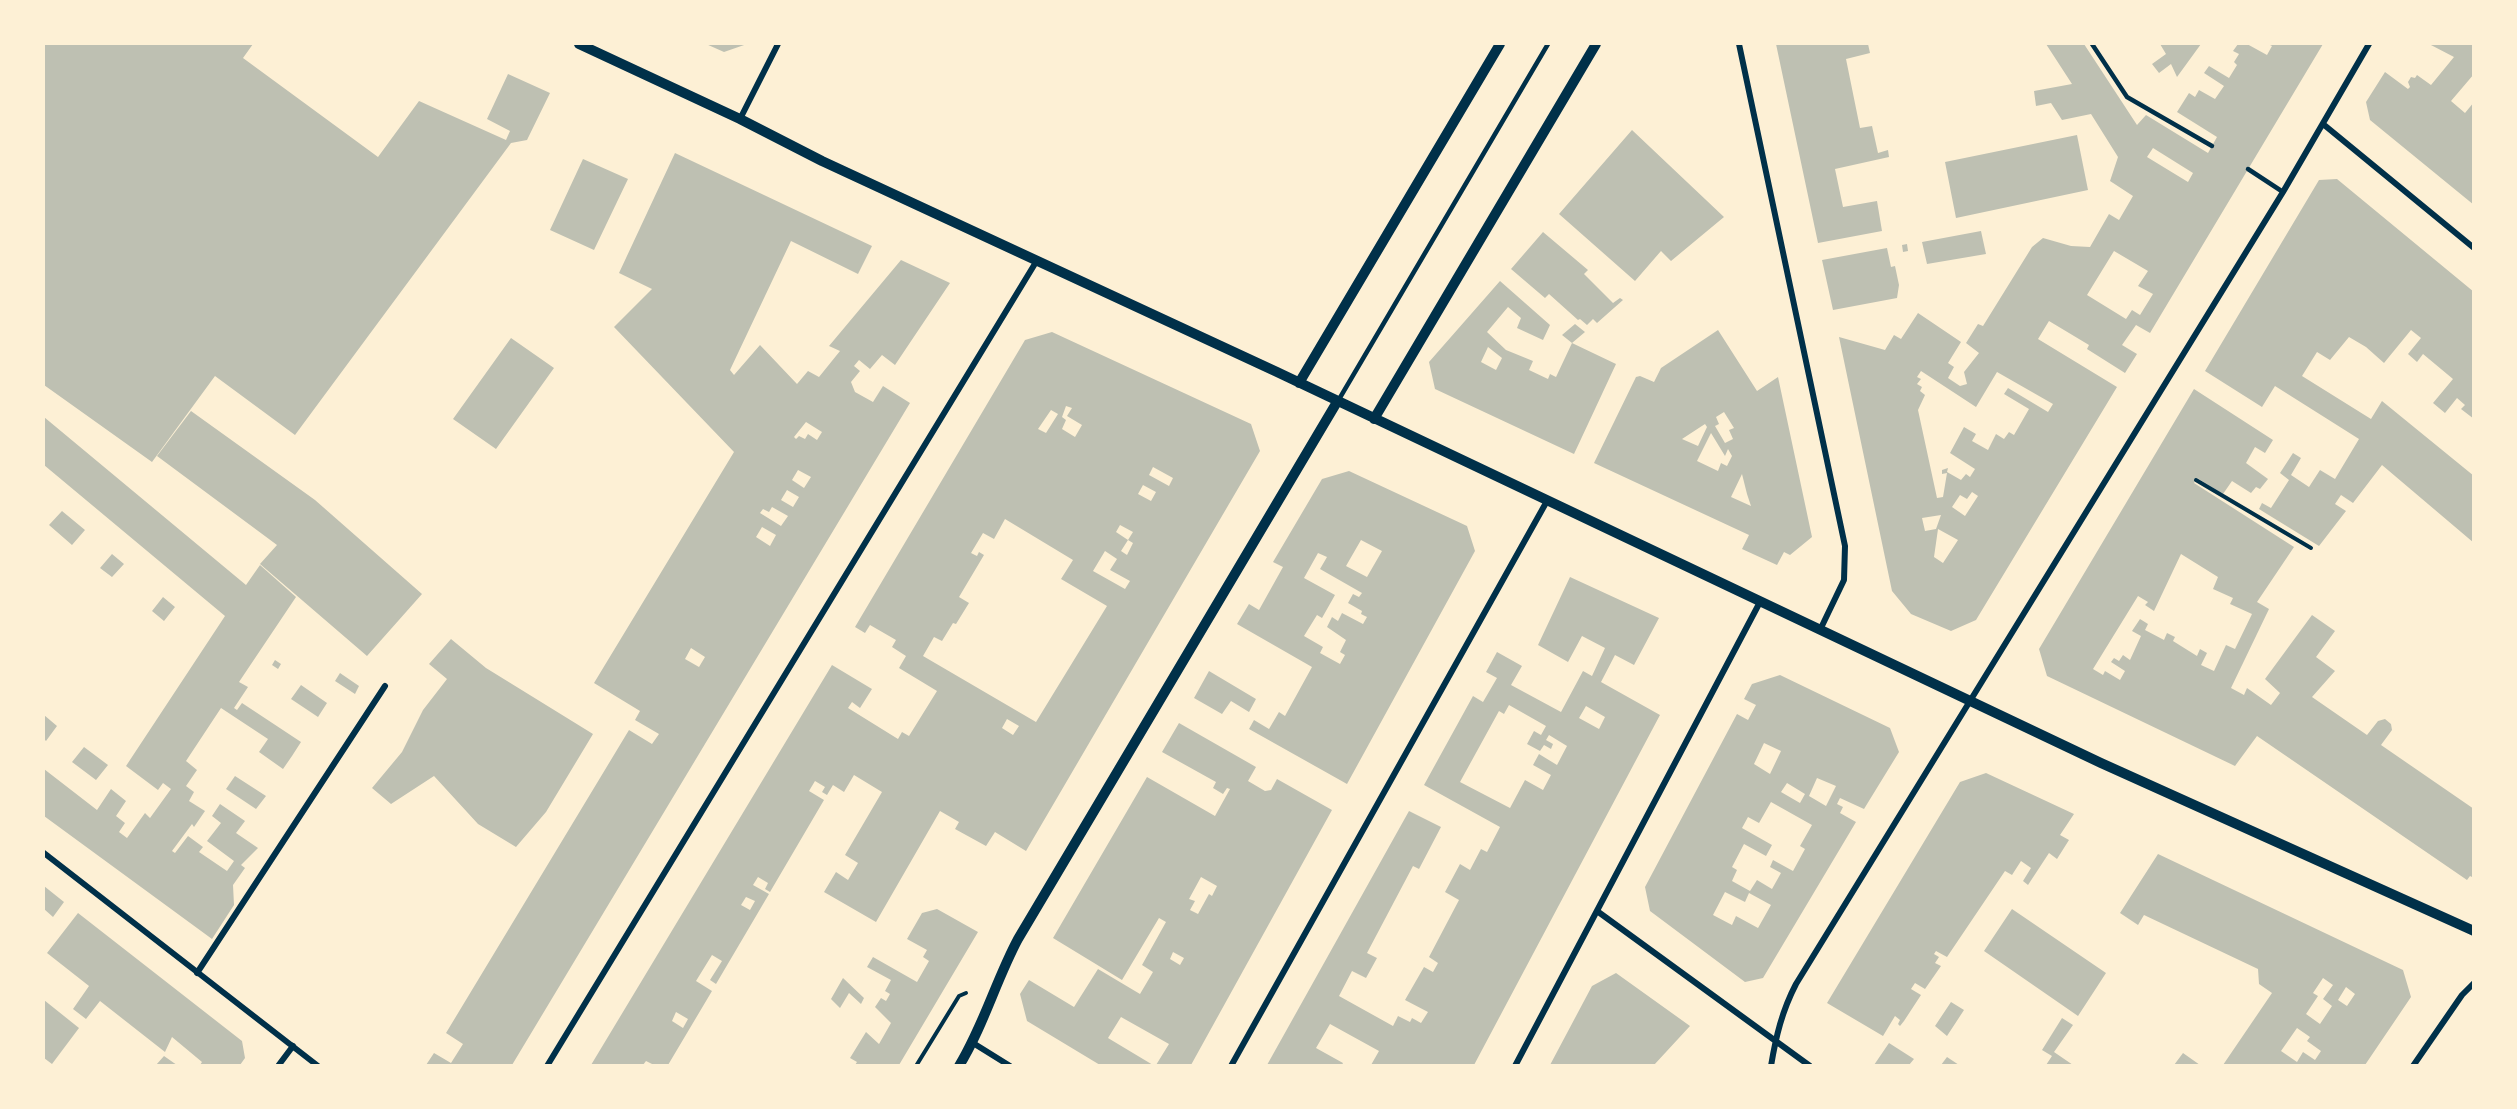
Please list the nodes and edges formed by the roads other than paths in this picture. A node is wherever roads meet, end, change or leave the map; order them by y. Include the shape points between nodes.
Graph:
1 (579, 44) edge
2 (778, 44) edge
3 (1500, 44) edge
4 (1548, 44) edge
5 (1596, 44) edge
6 (1739, 44) edge
7 (2092, 44) edge
8 (2369, 44) edge
9 (740, 119) junction
10 (2323, 124) junction
11 (2212, 146) dead end
12 (2248, 169) dead end
13 (2283, 192) junction
14 (2474, 248) edge
15 (1036, 261) junction
16 (1299, 383) junction
17 (1337, 402) junction
18 (1374, 419) junction
19 (1547, 501) junction
20 (1760, 602) junction
21 (1820, 631) junction
22 (385, 686) dead end
23 (1969, 701) junction
24 (44, 853) edge
25 (1597, 911) junction
26 (2474, 931) edge
27 (197, 973) junction
28 (2474, 983) edge
29 (1775, 1040) junction
30 (973, 1043) junction
31 (293, 1046) junction
32 (278, 1065) edge
33 (318, 1065) edge
34 (547, 1065) edge
35 (959, 1065) edge
36 (1010, 1065) edge
37 (1231, 1065) edge
38 (1515, 1065) edge
39 (1771, 1065) edge
40 (1810, 1065) edge
41 (2413, 1065) edge

1 - 9 street
2 - 9 street
3 - 16 street
4 - 17 lane
5 - 18 street
6 - 21 street via 1845,546 1845,580
7 - 11 lane via 2127,97
8 - 10 street
9 - 15 street
10 - 13 street
10 - 14 street
12 - 13 lane
13 - 23 street
15 - 16 street
15 - 34 street
16 - 17 street
17 - 18 street
17 - 30 street via 999,976
18 - 19 street
19 - 20 street
19 - 37 street
20 - 21 street
20 - 25 street
21 - 23 street
22 - 27 street
23 - 26 street
23 - 29 street via 1796,984 1784,1007
24 - 27 street
25 - 29 street
25 - 38 street
27 - 31 street
28 - 41 street
29 - 39 street
29 - 40 street
30 - 35 street
30 - 36 street
31 - 32 street
31 - 33 street

